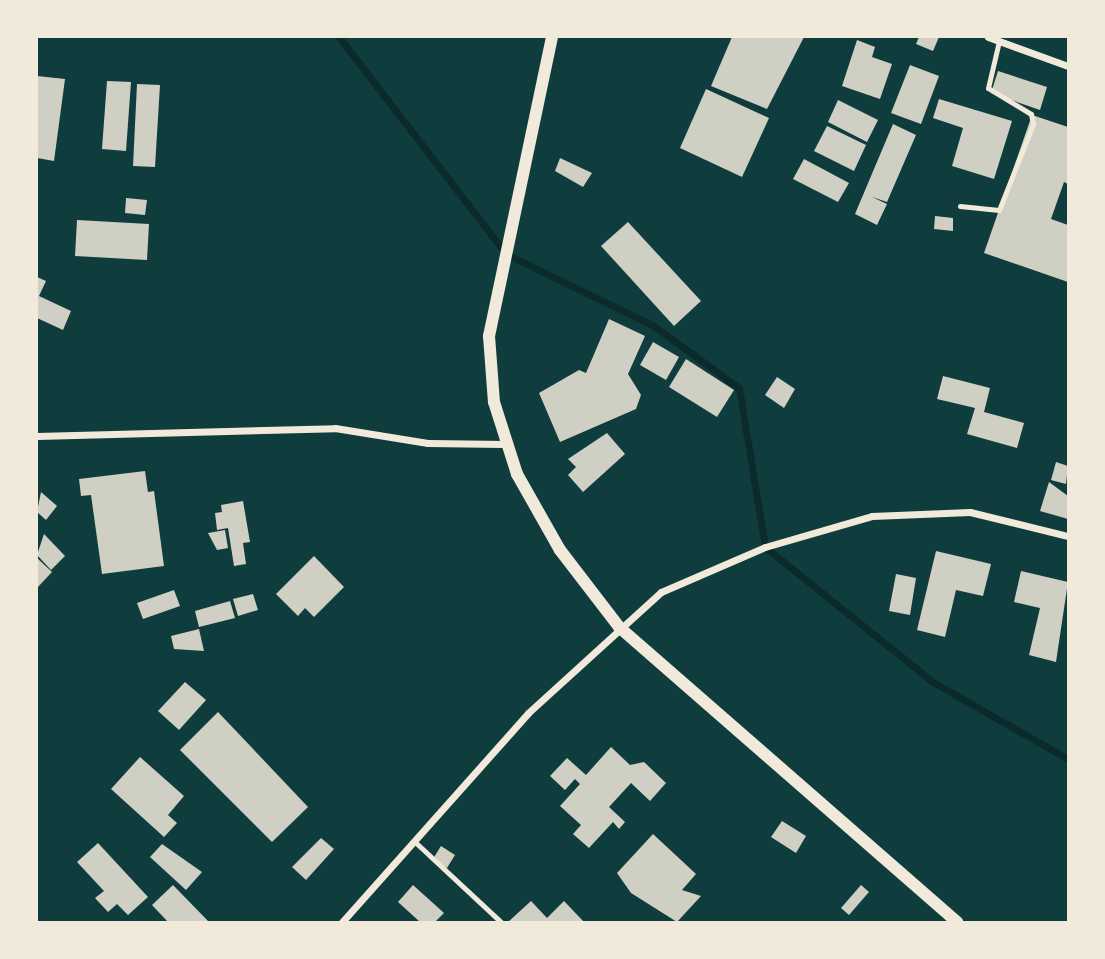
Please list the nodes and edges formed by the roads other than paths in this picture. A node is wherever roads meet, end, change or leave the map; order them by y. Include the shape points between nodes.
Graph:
1 (552, 37) edge
2 (988, 37) edge
3 (999, 40) junction
4 (1068, 65) edge
5 (960, 206) dead end
6 (37, 436) edge
7 (504, 444) junction
8 (1068, 536) edge
9 (620, 627) junction
10 (414, 841) junction
11 (342, 922) edge
12 (501, 922) edge
13 (957, 922) edge

1 - 7 street via 489,336
2 - 3 street
3 - 4 street
3 - 5 lane via 988,88 1031,114 1033,124 999,210
6 - 7 street via 335,428 428,443
7 - 9 street via 554,540
8 - 9 street via 970,512 872,516 718,565 661,592
9 - 10 street via 528,713
9 - 13 street
10 - 11 street
10 - 12 lane

